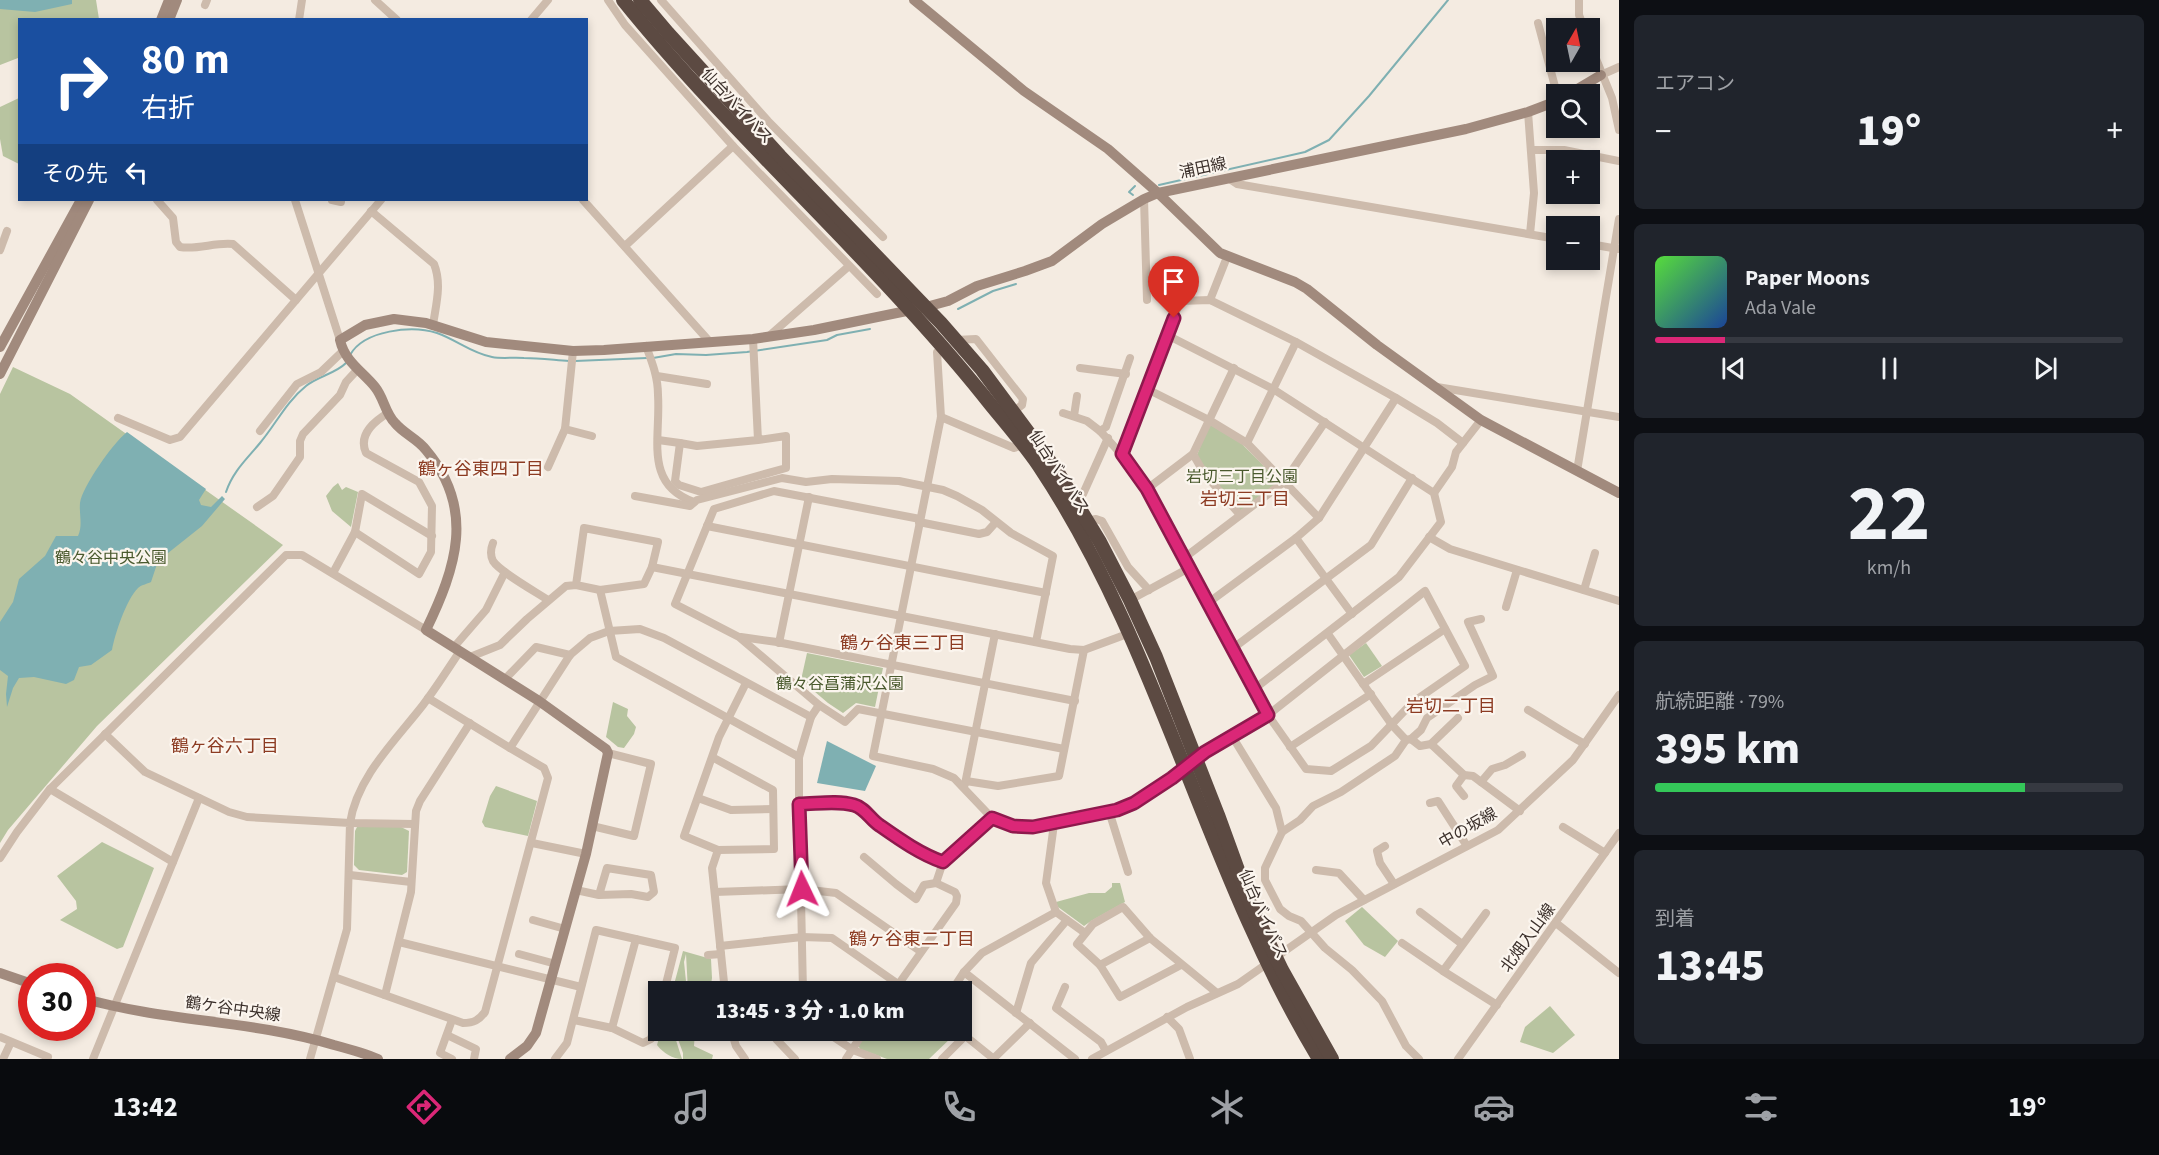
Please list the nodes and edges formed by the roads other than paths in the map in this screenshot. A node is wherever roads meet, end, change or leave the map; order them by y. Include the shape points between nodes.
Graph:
1 (299, 0) edge
2 (375, 0) edge
3 (548, 0) edge
4 (608, 0) edge
5 (623, 0) edge
6 (640, 0) edge
7 (661, 0) edge
8 (914, 0) edge
9 (1579, 0) edge
10 (168, 1) edge
11 (162, 18) edge
12 (170, 18) edge
13 (299, 18) edge
14 (395, 18) edge
15 (533, 18) edge
16 (1581, 18) edge
17 (1538, 23) dead end
18 (1619, 67) edge
19 (1600, 72) edge
20 (1601, 75) junction
21 (1554, 84) edge
22 (1586, 84) edge
23 (1546, 105) edge
24 (1528, 112) junction
25 (1619, 127) edge
26 (733, 146) junction
27 (1531, 150) junction
28 (1619, 161) edge
29 (770, 175) junction
30 (1228, 178) junction
31 (1158, 193) junction
32 (1144, 199) junction
33 (80, 201) edge
34 (88, 201) edge
35 (158, 201) edge
36 (295, 201) edge
37 (336, 201) edge
38 (380, 201) edge
39 (584, 201) edge
40 (341, 202) dead end
41 (371, 211) junction
42 (1619, 219) edge
43 (7, 231) dead end
44 (1530, 234) junction
45 (883, 237) dead end
46 (1546, 237) edge
47 (625, 246) junction
48 (1600, 246) edge
49 (0, 249) edge
50 (1617, 249) edge
51 (1227, 257) junction
52 (849, 266) junction
53 (318, 274) junction
54 (877, 294) dead end
55 (296, 300) junction
56 (1147, 300) dead end
57 (1210, 300) junction
58 (926, 307) junction
59 (911, 310) junction
60 (433, 325) junction
61 (1167, 335) junction
62 (768, 337) junction
63 (709, 341) junction
64 (1296, 342) junction
65 (950, 343) junction
66 (753, 347) junction
67 (3, 350) edge
68 (649, 354) junction
69 (347, 356) junction
70 (573, 357) junction
71 (1130, 358) dead end
72 (1234, 369) junction
73 (1084, 370) dead end
74 (0, 374) edge
75 (1126, 374) junction
76 (657, 376) junction
77 (707, 384) dead end
78 (1433, 386) junction
79 (1147, 389) junction
80 (1273, 389) junction
81 (1077, 396) dead end
82 (1396, 398) junction
83 (1587, 412) junction
84 (388, 413) junction
85 (1063, 413) dead end
86 (1074, 416) junction
87 (941, 417) junction
88 (1619, 417) edge
89 (118, 418) dead end
90 (1209, 420) junction
91 (1481, 420) junction
92 (1324, 422) junction
93 (566, 429) junction
94 (1100, 430) junction
95 (260, 431) dead end
96 (592, 436) dead end
97 (1108, 438) junction
98 (658, 440) junction
99 (758, 440) junction
100 (680, 443) junction
101 (1247, 443) junction
102 (1463, 443) junction
103 (1023, 445) junction
104 (1366, 448) junction
105 (1122, 454) junction
106 (1193, 454) junction
107 (548, 467) dead end
108 (1577, 471) junction
109 (1412, 478) junction
110 (1284, 482) junction
111 (927, 486) junction
112 (1147, 489) junction
113 (1434, 493) junction
114 (1619, 494) edge
115 (635, 496) dead end
116 (809, 497) junction
117 (1075, 500) junction
118 (694, 502) junction
119 (257, 507) dead end
120 (1240, 515) junction
121 (1319, 518) junction
122 (920, 520) junction
123 (1087, 521) junction
124 (996, 522) junction
125 (707, 526) junction
126 (355, 532) junction
127 (432, 536) junction
128 (1429, 537) junction
129 (1296, 538) junction
130 (493, 543) dead end
131 (800, 544) junction
132 (1595, 553) dead end
133 (1184, 558) junction
134 (910, 566) junction
135 (652, 567) junction
136 (1189, 568) junction
137 (1517, 570) junction
138 (505, 572) junction
139 (333, 573) junction
140 (687, 573) junction
141 (1326, 578) junction
142 (576, 585) junction
143 (600, 590) junction
144 (1149, 590) junction
145 (1584, 590) junction
146 (1046, 593) junction
147 (788, 594) junction
148 (548, 600) junction
149 (1130, 600) junction
150 (1619, 601) edge
151 (1208, 603) junction
152 (1506, 608) dead end
153 (1352, 614) junction
154 (900, 616) junction
155 (1481, 619) dead end
156 (1445, 629) junction
157 (426, 630) junction
158 (609, 631) junction
159 (1130, 633) junction
160 (995, 634) junction
161 (1328, 634) junction
162 (739, 637) junction
163 (1036, 642) junction
164 (779, 643) junction
165 (457, 649) junction
166 (1232, 649) junction
167 (1084, 650) junction
168 (1343, 654) junction
169 (570, 655) junction
170 (470, 657) junction
171 (891, 665) junction
172 (504, 679) junction
173 (746, 683) junction
174 (984, 684) junction
175 (1363, 684) junction
176 (1253, 690) junction
177 (1371, 694) junction
178 (1619, 695) edge
179 (428, 698) junction
180 (539, 701) junction
181 (1074, 701) junction
182 (819, 705) junction
183 (1528, 710) dead end
184 (882, 713) junction
185 (1268, 715) junction
186 (811, 717) junction
187 (727, 718) junction
188 (1458, 718) dead end
189 (471, 723) junction
190 (1392, 724) junction
191 (975, 732) junction
192 (105, 734) junction
193 (1232, 736) junction
194 (1409, 739) junction
195 (1431, 744) junction
196 (1585, 744) junction
197 (1290, 747) junction
198 (510, 748) junction
199 (1064, 749) junction
200 (608, 753) junction
201 (1522, 755) dead end
202 (799, 757) junction
203 (712, 758) junction
204 (1196, 759) junction
205 (1185, 768) junction
206 (1464, 775) junction
207 (1481, 782) junction
208 (964, 785) junction
209 (50, 789) junction
210 (1464, 796) dead end
211 (199, 798) junction
212 (698, 798) junction
213 (799, 804) junction
214 (1430, 804) dead end
215 (773, 808) junction
216 (1109, 811) junction
217 (1520, 811) junction
218 (992, 818) junction
219 (350, 823) junction
220 (414, 824) junction
221 (1054, 824) junction
222 (592, 826) junction
223 (1563, 827) dead end
224 (1282, 832) junction
225 (1619, 833) edge
226 (532, 843) junction
227 (1385, 846) dead end
228 (1467, 846) junction
229 (718, 850) junction
230 (1605, 853) junction
231 (586, 854) junction
232 (864, 857) dead end
233 (0, 858) edge
234 (173, 862) junction
235 (943, 862) junction
236 (1316, 870) dead end
237 (1128, 872) dead end
238 (350, 875) junction
239 (411, 882) junction
240 (936, 884) junction
241 (1394, 884) junction
242 (802, 889) junction
243 (576, 890) junction
244 (715, 892) junction
245 (599, 895) junction
246 (1365, 900) junction
247 (1056, 912) junction
248 (1420, 912) dead end
249 (1486, 913) dead end
250 (537, 918) dead end
251 (1066, 920) junction
252 (1556, 923) junction
253 (566, 929) junction
254 (1311, 931) junction
255 (1085, 933) junction
256 (802, 937) junction
257 (1150, 938) junction
258 (636, 939) junction
259 (399, 942) junction
260 (1402, 943) dead end
261 (1462, 944) junction
262 (721, 950) junction
263 (920, 951) junction
264 (525, 953) dead end
265 (708, 955) dead end
266 (556, 964) junction
267 (1100, 965) junction
268 (1181, 965) junction
269 (498, 967) junction
270 (1443, 971) junction
271 (964, 972) junction
272 (0, 973) edge
273 (1619, 973) edge
274 (334, 977) junction
275 (18, 979) edge
276 (551, 980) junction
277 (667, 981) edge
278 (724, 981) edge
279 (803, 981) edge
280 (894, 981) edge
281 (900, 981) edge
282 (958, 981) edge
283 (581, 987) junction
284 (1065, 987) dead end
285 (1217, 993) junction
286 (385, 995) junction
287 (96, 1003) edge
288 (1497, 1005) junction
289 (113, 1007) junction
290 (1016, 1013) junction
291 (1167, 1017) junction
292 (452, 1020) junction
293 (574, 1020) junction
294 (1030, 1023) junction
295 (612, 1028) junction
296 (447, 1035) junction
297 (0, 1037) edge
298 (316, 1040) junction
299 (648, 1040) edge
300 (11, 1041) junction
301 (734, 1041) edge
302 (778, 1041) edge
303 (840, 1041) edge
304 (859, 1041) edge
305 (956, 1041) edge
306 (972, 1041) edge
307 (853, 1050) junction
308 (1106, 1051) junction
309 (3, 1059) edge
310 (47, 1059) edge
311 (93, 1059) edge
312 (310, 1059) edge
313 (378, 1059) edge
314 (452, 1059) edge
315 (474, 1059) edge
316 (510, 1059) edge
317 (555, 1059) edge
318 (745, 1059) edge
319 (795, 1059) edge
320 (846, 1059) edge
321 (877, 1059) edge
322 (942, 1059) edge
323 (993, 1059) edge
324 (1076, 1059) edge
325 (1092, 1059) edge
326 (1190, 1059) edge
327 (1319, 1059) edge
328 (1332, 1059) edge
329 (1419, 1059) edge
330 (1458, 1059) edge

1 - 13 street
2 - 14 street
3 - 15 street
4 - 26 street via 625,25
5 - 29 highway, 仙台バイパス
6 - 58 highway, 仙台バイパス via 780,156
7 - 45 street via 768,121
8 - 31 street via 1024,91 1108,149
9 - 16 street
10 - 11 street
10 - 12 street
17 - 21 street
18 - 20 street
19 - 20 street
20 - 22 street
20 - 25 street
23 - 24 street, 浦田線
24 - 27 street
24 - 30 street, 浦田線
26 - 29 street
26 - 47 street
27 - 28 street via 1564,150
27 - 44 street via 1534,193
29 - 52 street
29 - 59 highway, 仙台バイパス
30 - 31 street, 浦田線
30 - 44 street via 1237,184
31 - 32 street, 浦田線
31 - 51 street
32 - 56 street
32 - 58 street, 浦田線 via 1052,261
33 - 67 street
34 - 67 street
35 - 55 street via 173,218 180,247 233,244
36 - 53 street
37 - 40 street
38 - 41 street
39 - 47 street
41 - 53 street
41 - 60 street via 434,264 439,287
42 - 50 street
43 - 49 street
44 - 46 street
47 - 63 street
48 - 50 street
50 - 83 street
51 - 57 street
51 - 78 street via 1307,289
52 - 54 street
52 - 62 street
53 - 55 street
53 - 69 street
55 - 89 street via 180,437 170,440
57 - 61 street via 1180,301
57 - 64 street
58 - 59 street, 浦田線
58 - 65 highway, 仙台バイパス
59 - 62 street, 浦田線
59 - 65 highway, 仙台バイパス
60 - 69 street, 浦田線 via 409,319 365,325
60 - 70 street, 浦田線 via 486,342
61 - 72 street
61 - 79 street
62 - 66 street, 浦田線
63 - 66 street, 浦田線
63 - 68 street, 浦田線
64 - 80 street
64 - 82 street
65 - 87 street via 937,352
65 - 103 highway, 仙台バイパス
65 - 117 highway, 仙台バイパス via 1014,411
66 - 99 street
67 - 74 street
68 - 70 street, 浦田線 via 604,350
68 - 76 street
69 - 84 street via 375,387
69 - 95 street via 297,384
69 - 119 street via 346,382 340,396 303,434 300,457 273,496
70 - 93 street
71 - 75 street
72 - 80 street
72 - 90 street
73 - 75 street
75 - 94 street via 1106,428
76 - 77 street via 693,378
76 - 98 street
78 - 83 street
78 - 91 street
79 - 90 street
79 - 105 street
80 - 92 street
80 - 101 street
81 - 86 street
82 - 102 street
82 - 104 street
83 - 88 street
83 - 108 street
84 - 127 street via 364,435 362,444 366,453 419,482 432,506
84 - 157 street via 436,463 455,508 451,572
85 - 86 street
86 - 94 street
87 - 103 street via 1014,448
87 - 111 street
90 - 101 street
90 - 106 street
91 - 102 street
91 - 108 street
92 - 104 street
92 - 110 street
93 - 96 street
93 - 107 street
94 - 97 street
97 - 105 street
97 - 117 street via 1083,494
98 - 100 street
98 - 118 street via 661,475 672,492
99 - 100 street via 697,446
99 - 100 street via 786,436 786,468 701,492 675,481
101 - 110 street
102 - 113 street
103 - 159 highway, 仙台バイパス via 1095,562
104 - 109 street
104 - 121 street
105 - 112 street
106 - 112 street
106 - 120 street
108 - 114 street
109 - 113 street
109 - 141 street via 1371,545
110 - 120 street
110 - 121 street
111 - 118 street via 899,480 806,482 782,478
111 - 122 street
111 - 124 street via 957,496
112 - 133 street
113 - 128 street via 1441,522
115 - 118 street via 690,506
116 - 122 street
116 - 125 street via 774,491 714,509
116 - 131 street
117 - 123 highway, 仙台バイパス
120 - 133 street
121 - 129 street
122 - 124 street via 979,534
122 - 134 street
123 - 144 street via 1102,521 1128,567
123 - 149 highway, 仙台バイパス
124 - 146 street via 1053,556
125 - 131 street
125 - 140 street
126 - 127 street via 419,574 431,552
126 - 127 street via 362,494
126 - 139 street
128 - 137 street via 1450,549
128 - 153 street via 1399,577
129 - 141 street
129 - 151 street
130 - 138 street via 493,561
131 - 134 street
131 - 147 street
132 - 145 street
133 - 136 street
134 - 146 street
134 - 154 street
135 - 140 street
135 - 142 street via 657,542 584,528
135 - 143 street via 644,584
136 - 144 street
136 - 151 street
137 - 145 street
137 - 152 street
138 - 148 street
138 - 165 street via 486,610
139 - 157 street
139 - 192 street via 302,555 286,555
140 - 147 street
140 - 162 street via 675,604
141 - 153 street
141 - 166 street
142 - 143 street
142 - 148 street via 561,589
143 - 158 street
144 - 149 street
145 - 150 street
146 - 163 street
147 - 154 street
147 - 164 street
148 - 170 street via 500,645
149 - 204 highway, 仙台バイパス
151 - 166 street
153 - 161 street
154 - 160 street
154 - 171 street
155 - 194 street via 1468,622 1493,676 1427,718 1421,730
156 - 168 street via 1425,591
156 - 175 street
156 - 190 street via 1465,666 1413,702
157 - 165 street
158 - 169 street via 590,638
158 - 173 street via 640,629 664,638
158 - 187 street via 616,657
159 - 167 street
159 - 205 highway, 仙台バイパス
160 - 163 street
160 - 174 street
161 - 168 street
161 - 176 street
162 - 164 street
162 - 182 street
163 - 167 street
164 - 171 street
165 - 170 street
165 - 179 street
166 - 176 street
167 - 181 street
168 - 175 street
168 - 185 street
169 - 172 street via 536,647
169 - 180 street
170 - 172 street
171 - 174 street
171 - 184 street
172 - 180 street
173 - 186 street
173 - 187 street
174 - 181 street
174 - 191 street
175 - 177 street
176 - 185 street
177 - 190 street
177 - 197 street
178 - 196 street, 中の坂線
179 - 189 street
179 - 219 street via 363,783
180 - 198 street
180 - 200 street
181 - 199 street
182 - 184 street via 845,722 858,709
182 - 186 street
183 - 196 street
184 - 191 street
184 - 208 street via 873,756 933,770
185 - 193 street
185 - 197 street
186 - 202 street
187 - 202 street
187 - 203 street
188 - 195 street
189 - 198 street
189 - 220 street via 420,801
190 - 194 street
190 - 197 street via 1371,746 1331,771 1306,769
191 - 199 street
191 - 208 street
192 - 209 street
192 - 211 street via 146,772
193 - 204 street
193 - 224 street via 1275,808
194 - 195 street via 1420,746
194 - 224 street via 1395,756 1313,806
195 - 206 street
196 - 217 street, 中の坂線
198 - 226 street via 544,768 548,778
199 - 208 street via 1059,776 998,786
200 - 222 street
200 - 222 street via 651,764 634,836
201 - 207 street via 1492,769
202 - 213 street
203 - 212 street
203 - 215 street via 773,790
204 - 205 street
204 - 328 highway, 仙台バイパス via 1250,903
205 - 216 street via 1134,803
205 - 327 highway, 仙台バイパス via 1262,953
206 - 207 street
206 - 210 street via 1456,786
207 - 217 street
208 - 218 street
209 - 233 street
209 - 234 street
211 - 219 street via 248,817
211 - 234 street
212 - 215 street via 731,810
212 - 229 street via 684,836
213 - 235 street via 856,805 877,824 928,857
213 - 242 street
214 - 228 street via 1438,801
215 - 229 street via 774,849
216 - 221 street
216 - 237 street
217 - 228 street, 中の坂線 via 1498,830
218 - 221 street via 1013,826
218 - 235 street
219 - 220 street
219 - 238 street
220 - 239 street
221 - 247 street via 1046,884
222 - 231 street
223 - 230 street
224 - 254 street via 1264,868 1265,880 1280,909
225 - 230 street, 北畑入山線
226 - 231 street
226 - 269 street
227 - 241 street via 1377,851
228 - 241 street, 中の坂線
229 - 244 street via 712,868
230 - 252 street, 北畑入山線
231 - 243 street
232 - 240 street via 916,898 924,885
234 - 289 street
235 - 240 street
236 - 246 street via 1340,873
238 - 239 street
238 - 274 street via 347,929
239 - 259 street
240 - 263 street via 955,892 956,903
241 - 246 street, 中の坂線
242 - 244 street
242 - 256 street
242 - 263 street via 836,893
243 - 245 street
243 - 253 street
244 - 262 street
245 - 245 street via 648,897 654,892 651,875 607,868
246 - 254 street, 中の坂線
247 - 251 street
247 - 271 street via 982,953
248 - 261 street
249 - 261 street
250 - 253 street
251 - 255 street
251 - 290 street via 1031,963
252 - 273 street
252 - 288 street, 北畑入山線
253 - 266 street
254 - 285 street, 中の坂線 via 1252,975
254 - 329 street via 1382,1001 1406,1046
255 - 257 street via 1124,907
255 - 267 street via 1077,944
256 - 262 street
256 - 279 street
256 - 280 street via 832,938
257 - 267 street
257 - 268 street
258 - 277 street via 675,948
258 - 283 street via 596,930
258 - 295 street
259 - 269 street
259 - 286 street
260 - 270 street
261 - 270 street
262 - 265 street
262 - 278 street
263 - 281 street
264 - 266 street
266 - 276 street
267 - 268 street via 1120,997
268 - 285 street
269 - 276 street
269 - 292 street via 480,1019 472,1023
270 - 288 street
271 - 282 street
271 - 290 street
272 - 275 street
274 - 286 street
274 - 298 street
276 - 283 street
276 - 316 street via 532,1041
283 - 293 street
284 - 308 street via 1056,1008 1101,1042
285 - 291 street
286 - 292 street
287 - 289 street, 鶴ケ谷中央線
288 - 330 street, 北畑入山線
289 - 298 street, 鶴ケ谷中央線 via 278,1030
289 - 311 street
290 - 294 street
291 - 308 street
291 - 326 street via 1179,1029
292 - 296 street
293 - 295 street
293 - 317 street via 567,1043
294 - 323 street
294 - 324 street
295 - 299 street via 643,1043
296 - 314 street via 440,1053
296 - 315 street via 476,1049
297 - 300 street
298 - 312 street
298 - 313 street, 鶴ケ谷中央線
300 - 309 street
300 - 310 street
301 - 318 street
302 - 319 street
303 - 307 street
304 - 307 street
305 - 322 street
306 - 323 street
307 - 320 street
307 - 321 street
308 - 325 street

